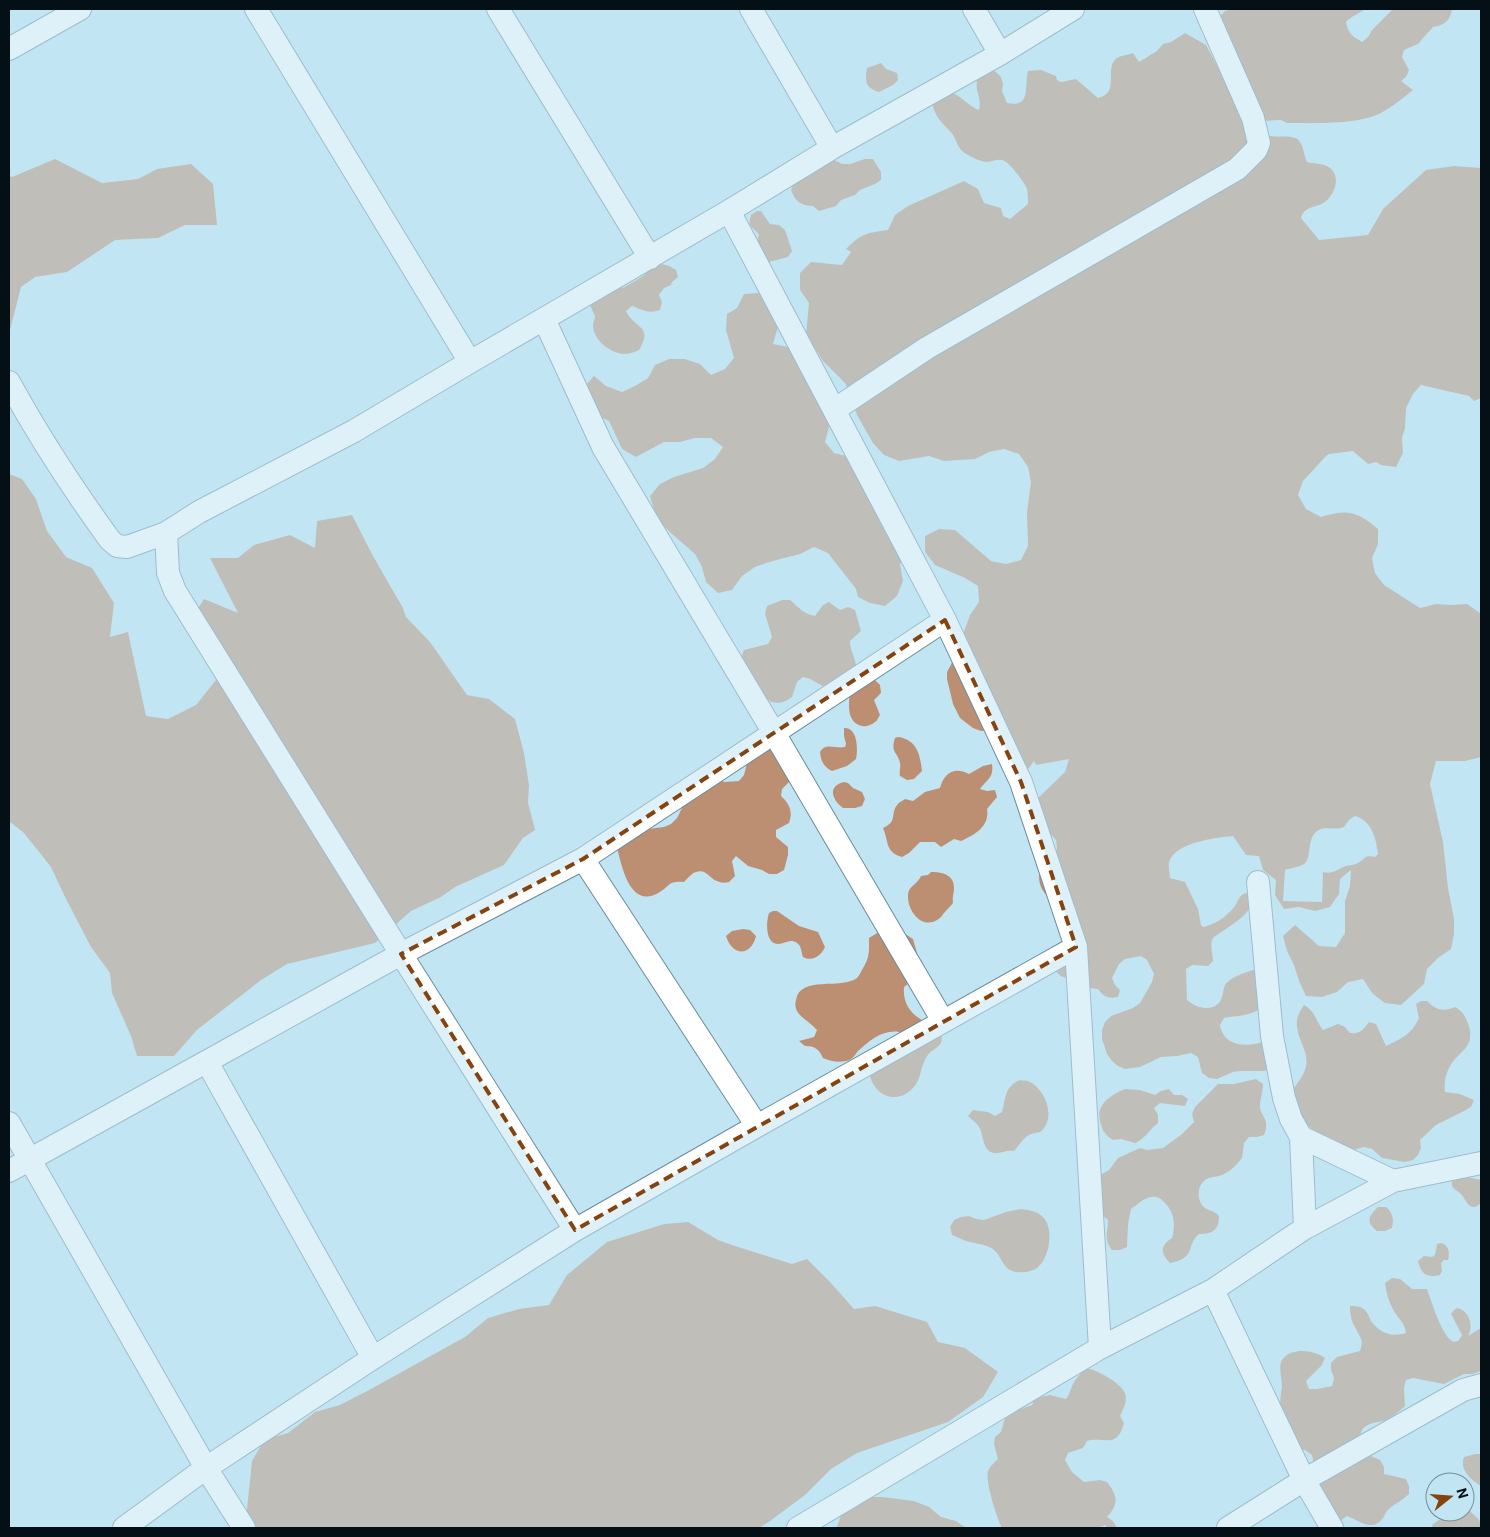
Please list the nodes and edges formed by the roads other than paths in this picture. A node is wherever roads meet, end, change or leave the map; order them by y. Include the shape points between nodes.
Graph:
1 (80, 9) edge
2 (256, 9) edge
3 (498, 9) edge
4 (751, 9) edge
5 (974, 9) edge
6 (1073, 9) edge
7 (1205, 9) edge
8 (9, 49) edge
9 (1000, 54) junction
10 (832, 148) junction
11 (729, 212) junction
12 (650, 258) junction
13 (544, 319) junction
14 (470, 362) junction
15 (9, 382) edge
16 (834, 410) junction
17 (166, 533) junction
18 (945, 620) junction
19 (774, 733) junction
20 (582, 859) junction
21 (1258, 882) dead end
22 (1076, 947) junction
23 (401, 954) junction
24 (942, 1021) junction
25 (207, 1062) junction
26 (9, 1123) edge
27 (757, 1126) junction
28 (1301, 1136) junction
29 (30, 1159) junction
30 (1481, 1163) edge
31 (9, 1171) edge
32 (1393, 1181) junction
33 (1305, 1228) junction
34 (575, 1230) junction
35 (1213, 1290) junction
36 (1100, 1348) junction
37 (373, 1358) junction
38 (1481, 1385) edge
39 (206, 1468) junction
40 (1304, 1480) junction
41 (802, 1527) edge
42 (124, 1528) edge
43 (244, 1528) edge
44 (1228, 1528) edge
45 (1332, 1528) edge

1 - 8 street
2 - 14 street
3 - 12 street
4 - 10 street
5 - 9 street
6 - 9 street
7 - 16 street via 1253,118 1259,143 1256,150 1237,169 927,348
9 - 10 street
10 - 11 street
11 - 12 street
11 - 16 street
12 - 13 street
13 - 14 street
13 - 19 street via 603,447
14 - 17 street via 354,431 199,512
15 - 17 street via 30,420 110,540 117,546 127,547
16 - 18 street
17 - 23 street via 168,573 175,591
18 - 19 street
18 - 22 street via 1021,782
19 - 20 street
19 - 24 street
20 - 23 street
20 - 27 street
21 - 28 street via 1272,1036 1284,1098
22 - 24 street
22 - 36 street
23 - 25 street
23 - 34 street
24 - 27 street
25 - 29 street
25 - 37 street
26 - 29 street
27 - 34 street
28 - 32 street
28 - 33 street
29 - 31 street
29 - 39 street
30 - 32 street
32 - 33 street
33 - 35 street
34 - 37 street
35 - 36 street
35 - 40 street
36 - 41 street
37 - 39 street
38 - 40 street via 1463,1390
39 - 42 street
39 - 43 street
40 - 44 street
40 - 45 street

